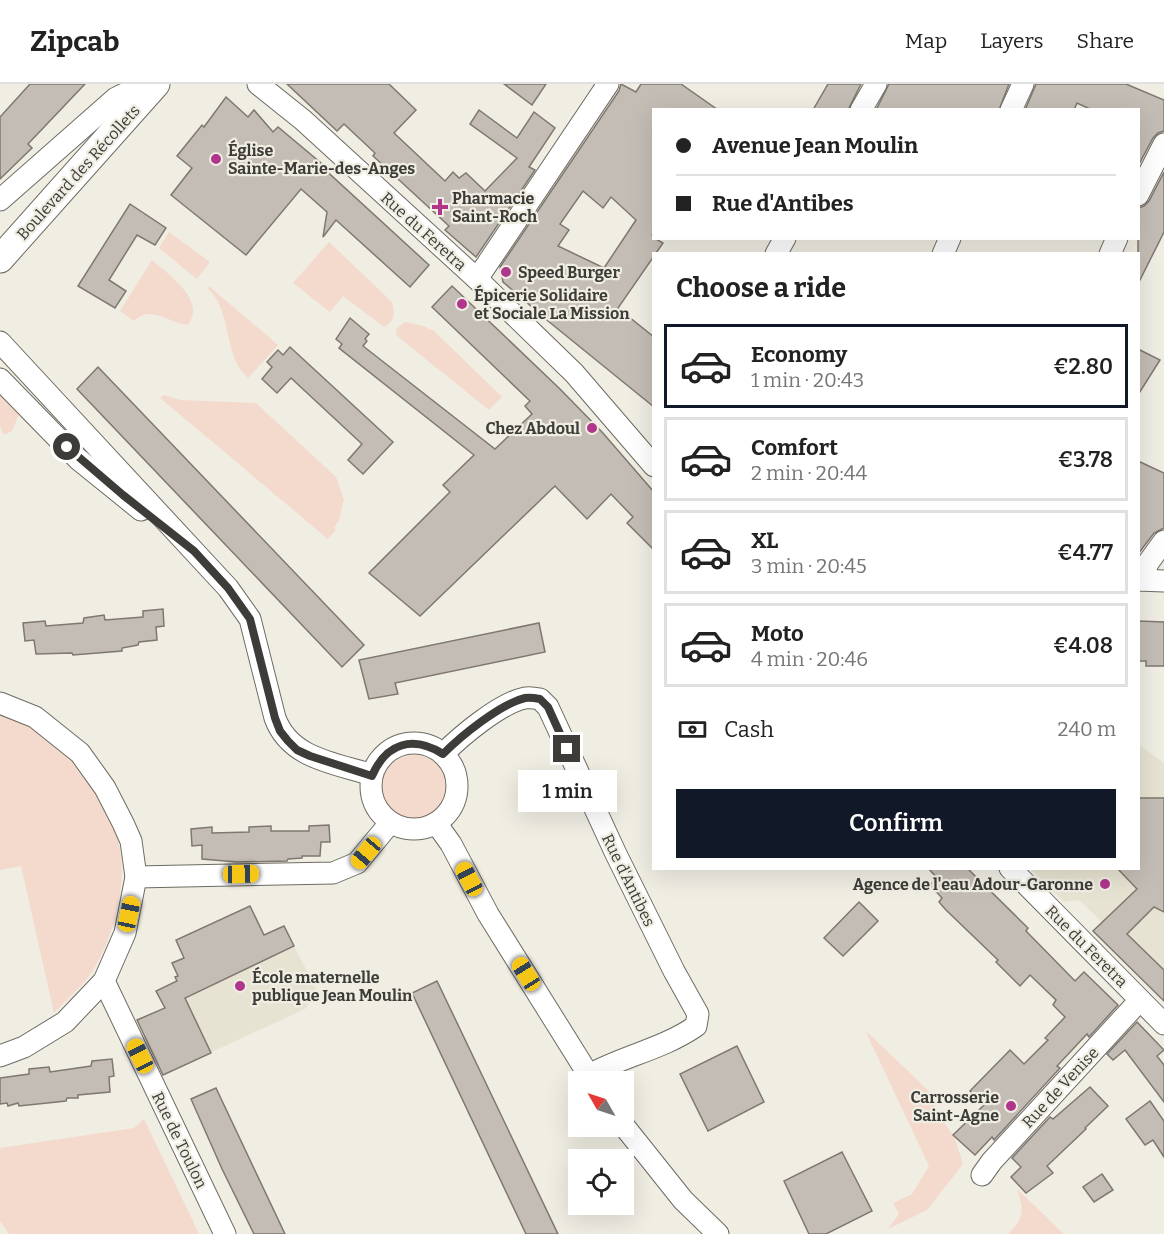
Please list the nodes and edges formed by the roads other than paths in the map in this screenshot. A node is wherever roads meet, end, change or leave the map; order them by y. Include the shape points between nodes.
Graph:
1 (145, 84) edge
2 (156, 84) edge
3 (258, 84) edge
4 (607, 84) edge
5 (876, 84) edge
6 (1023, 84) edge
7 (862, 108) edge
8 (1012, 108) edge
9 (1164, 144) edge
10 (37, 168) junction
11 (60, 191) junction
12 (1140, 191) edge
13 (0, 200) edge
14 (0, 259) edge
15 (477, 279) junction
16 (0, 342) edge
17 (0, 379) edge
18 (650, 454) edge
19 (1164, 540) edge
20 (194, 551) junction
21 (1140, 580) edge
22 (1164, 581) edge
23 (0, 703) edge
24 (443, 754) junction
25 (372, 776) junction
26 (390, 823) junction
27 (436, 823) junction
28 (1012, 870) edge
29 (136, 877) junction
30 (104, 981) junction
31 (1140, 1000) junction
32 (1164, 1024) edge
33 (0, 1056) edge
34 (587, 1071) edge
35 (600, 1071) edge
36 (633, 1137) edge
37 (982, 1175) dead end
38 (225, 1234) edge
39 (718, 1234) edge

1 - 10 street via 116,98
2 - 11 main road, Boulevard des Récollets
3 - 15 street, Rue du Feretra via 303,120
4 - 15 street
5 - 7 street
6 - 8 street
9 - 12 street
10 - 11 street
10 - 13 street
11 - 14 main road, Boulevard des Récollets
15 - 18 street, Rue du Feretra
16 - 20 street
17 - 20 street via 78,459
19 - 21 street
20 - 25 street via 250,619 280,731 297,750
21 - 22 street
23 - 29 street via 34,717 80,753 123,823 131,841
24 - 25 street via 421,744 397,747 377,764
24 - 27 street via 455,773 456,796 452,807
24 - 35 street, Rue d'Antibes via 459,737 504,707 526,698 540,699 548,707 616,854 698,1014 696,1026 678,1038
25 - 26 street via 376,807
26 - 27 street via 413,830
26 - 29 street via 357,864 333,873
27 - 34 street
28 - 31 street, Rue du Feretra
29 - 30 street via 125,933
30 - 33 street via 65,1022 24,1047
30 - 38 street, Rue de Toulon
31 - 32 street, Rue du Feretra
31 - 37 street, Rue de Venise
36 - 39 street via 683,1200

